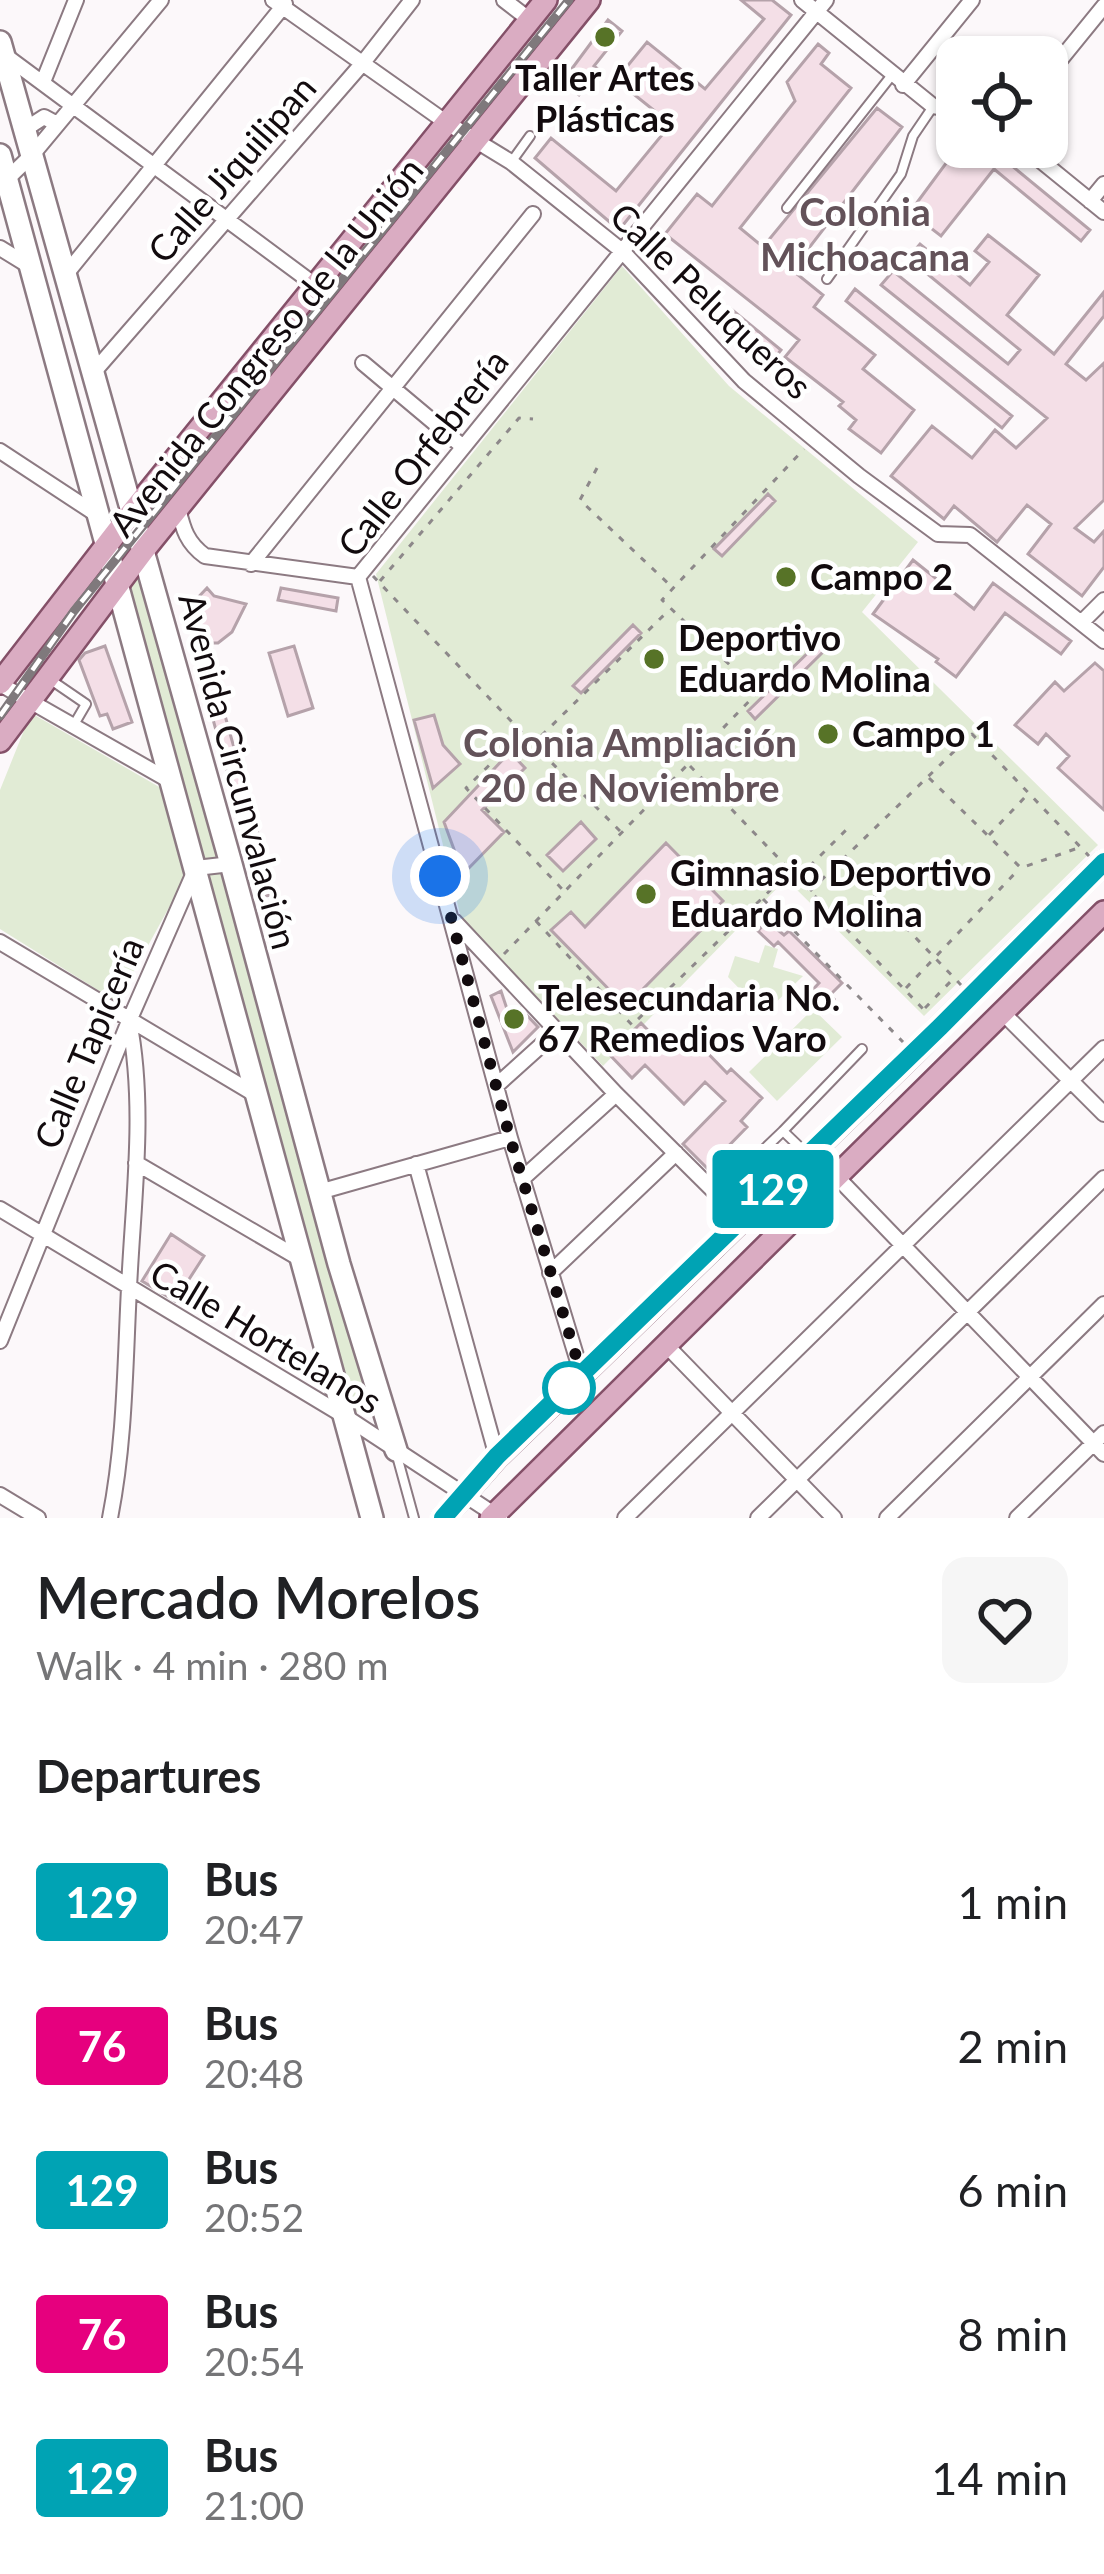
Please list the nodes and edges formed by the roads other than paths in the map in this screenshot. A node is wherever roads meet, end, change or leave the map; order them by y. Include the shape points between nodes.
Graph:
1 (76, 0) edge
2 (161, 0) edge
3 (412, 0) edge
4 (504, 0) edge
5 (547, 0) edge
6 (589, 0) edge
7 (802, 0) edge
8 (972, 0) edge
9 (282, 2) edge
10 (821, 6) edge
11 (1104, 6) edge
12 (530, 20) junction
13 (1, 49) edge
14 (1068, 50) edge
15 (362, 64) junction
16 (897, 80) junction
17 (43, 82) junction
18 (73, 105) junction
19 (933, 106) junction
20 (936, 106) edge
21 (447, 123) junction
22 (57, 124) junction
23 (24, 130) junction
24 (530, 136) dead end
25 (477, 138) junction
26 (0, 155) edge
27 (32, 155) junction
28 (511, 162) junction
29 (154, 165) junction
30 (1050, 168) edge
31 (1104, 184) edge
32 (3, 185) edge
33 (1090, 201) junction
34 (787, 208) dead end
35 (1104, 212) edge
36 (533, 214) dead end
37 (228, 220) junction
38 (0, 248) edge
39 (622, 251) junction
40 (31, 267) junction
41 (66, 274) junction
42 (827, 279) dead end
43 (315, 285) junction
44 (363, 364) dead end
45 (92, 374) junction
46 (394, 390) junction
47 (462, 446) junction
48 (0, 451) edge
49 (178, 508) junction
50 (130, 515) junction
51 (99, 516) junction
52 (106, 545) junction
53 (143, 551) junction
54 (251, 564) junction
55 (361, 572) junction
56 (115, 587) junction
57 (1104, 600) edge
58 (1082, 622) junction
59 (1104, 640) edge
60 (46, 678) junction
61 (0, 683) edge
62 (29, 703) junction
63 (72, 728) junction
64 (2, 741) edge
65 (170, 781) junction
66 (231, 864) junction
67 (1102, 864) edge
68 (196, 868) junction
69 (1104, 912) edge
70 (451, 918) junction
71 (0, 942) edge
72 (1002, 1012) junction
73 (129, 1021) junction
74 (557, 1031) junction
75 (862, 1048) dead end
76 (1104, 1048) edge
77 (1070, 1082) junction
78 (496, 1086) junction
79 (616, 1094) junction
80 (256, 1095) junction
81 (1104, 1114) edge
82 (783, 1131) junction
83 (510, 1138) junction
84 (676, 1153) junction
85 (808, 1155) junction
86 (136, 1162) junction
87 (416, 1164) junction
88 (836, 1176) junction
89 (522, 1178) junction
90 (734, 1178) dead end
91 (1104, 1178) edge
92 (320, 1192) junction
93 (0, 1209) edge
94 (742, 1220) junction
95 (41, 1235) junction
96 (901, 1246) junction
97 (303, 1261) junction
98 (550, 1273) junction
99 (129, 1289) junction
100 (1104, 1304) edge
101 (967, 1312) junction
102 (0, 1341) edge
103 (665, 1346) junction
104 (582, 1376) junction
105 (1029, 1380) junction
106 (732, 1414) junction
107 (346, 1418) junction
108 (1100, 1444) edge
109 (396, 1450) junction
110 (497, 1456) junction
111 (796, 1480) junction
112 (463, 1493) junction
113 (0, 1495) edge
114 (495, 1517) edge
115 (38, 1518) edge
116 (110, 1518) edge
117 (372, 1518) edge
118 (413, 1518) edge
119 (443, 1518) edge
120 (625, 1518) edge
121 (758, 1518) edge
122 (834, 1518) edge
123 (887, 1518) edge
124 (1017, 1518) edge

1 - 17 street
2 - 18 street
3 - 15 street, Calle Jiquilipan
4 - 12 street
5 - 12 main road, Avenida Congreso de la Unión
6 - 25 main road, Avenida Congreso de la Unión
7 - 10 street
8 - 16 street
9 - 15 street, Calle Peluqueros
9 - 29 street
10 - 16 street
10 - 39 street, Calle Orfebrería
11 - 14 street
12 - 21 main road, Avenida Congreso de la Unión
13 - 17 street
13 - 23 main road, Avenida Circunvalación
15 - 21 street, Calle Peluqueros
15 - 37 street, Calle Jiquilipan
16 - 19 street
16 - 34 lane
17 - 18 street
18 - 22 street
18 - 29 street
19 - 20 street
19 - 42 lane via 901,174
21 - 25 street, Calle Peluqueros
21 - 43 main road, Avenida Congreso de la Unión
22 - 23 street via 44,117
22 - 27 street
23 - 27 main road, Avenida Circunvalación
24 - 28 lane
25 - 28 street, Calle Peluqueros
25 - 49 main road, Avenida Congreso de la Unión
26 - 32 main road, Avenida Circunvalación
27 - 32 street
27 - 41 main road, Avenida Circunvalación
28 - 39 street, Calle Peluqueros
29 - 37 street
29 - 41 street
30 - 33 street
31 - 33 street
32 - 40 main road, Avenida Circunvalación
33 - 35 street
36 - 46 street
37 - 43 street
37 - 45 street, Calle Jiquilipan
38 - 40 street
39 - 47 street, Calle Orfebrería
39 - 58 street, Calle Peluqueros via 744,381 814,439 932,531 970,535
40 - 51 main road, Avenida Circunvalación
41 - 45 main road, Avenida Circunvalación
43 - 50 main road, Avenida Congreso de la Unión
44 - 46 street
45 - 50 main road, Avenida Circunvalación
46 - 47 street
46 - 54 street
47 - 55 street, Calle Orfebrería
48 - 51 street
49 - 53 main road, Avenida Congreso de la Unión
49 - 54 street via 184,533 205,556
50 - 52 main road, Avenida Congreso de la Unión
50 - 53 main road, Avenida Circunvalación
51 - 52 main road, Avenida Circunvalación
52 - 56 main road, Avenida Circunvalación
52 - 61 main road, Avenida Congreso de la Unión
53 - 56 main road, Avenida Congreso de la Unión
53 - 66 main road, Avenida Circunvalación
54 - 55 street
55 - 70 street, Calle Orfebrería
56 - 60 main road, Avenida Congreso de la Unión
56 - 65 main road, Avenida Circunvalación
57 - 58 street
58 - 59 street, Calle Peluqueros
60 - 62 main road, Avenida Congreso de la Unión
60 - 63 lane via 86,704
61 - 62 street
62 - 63 street
62 - 64 main road, Avenida Congreso de la Unión
63 - 65 street
65 - 68 main road, Avenida Circunvalación
66 - 68 street
66 - 92 main road, Avenida Circunvalación
67 - 85 main road
68 - 73 street, Calle Tapicería
68 - 80 main road, Avenida Circunvalación
69 - 72 main road
70 - 74 street
70 - 78 street, Calle Orfebrería
71 - 73 street
72 - 77 street
72 - 88 main road
73 - 80 street
73 - 86 street via 137,1060
73 - 95 street, Calle Tapicería
74 - 78 street
74 - 79 street
75 - 82 lane
76 - 77 street
77 - 81 street
77 - 96 street
78 - 83 street, Calle Orfebrería
79 - 84 street
79 - 89 street
80 - 97 main road, Avenida Circunvalación
82 - 85 lane
82 - 90 lane
83 - 87 street
83 - 89 street, Calle Orfebrería
84 - 94 street
84 - 98 street
85 - 94 main road
86 - 97 street
86 - 99 street
87 - 92 street
87 - 110 street
88 - 96 street
88 - 103 main road
89 - 98 street, Calle Orfebrería
91 - 101 street
92 - 109 main road, Avenida Circunvalación
93 - 95 street, Calle Hortelanos
94 - 104 main road
95 - 99 street, Calle Hortelanos
95 - 102 street, Calle Tapicería
96 - 101 street
96 - 106 street
97 - 107 main road, Avenida Circunvalación
98 - 104 street, Calle Orfebrería
99 - 107 street, Calle Hortelanos
99 - 116 street via 122,1460
100 - 105 street
101 - 105 street
101 - 111 street
103 - 106 street
103 - 114 main road
104 - 110 main road
105 - 108 street
105 - 123 street
106 - 111 street
106 - 120 street
107 - 109 street, Calle Hortelanos
107 - 117 main road, Avenida Circunvalación
108 - 124 street
109 - 112 street, Calle Hortelanos
109 - 118 lane, Avenida Circunvalación
110 - 112 main road
111 - 121 street
111 - 122 street
112 - 114 street, Calle Hortelanos
112 - 119 main road
113 - 115 street

